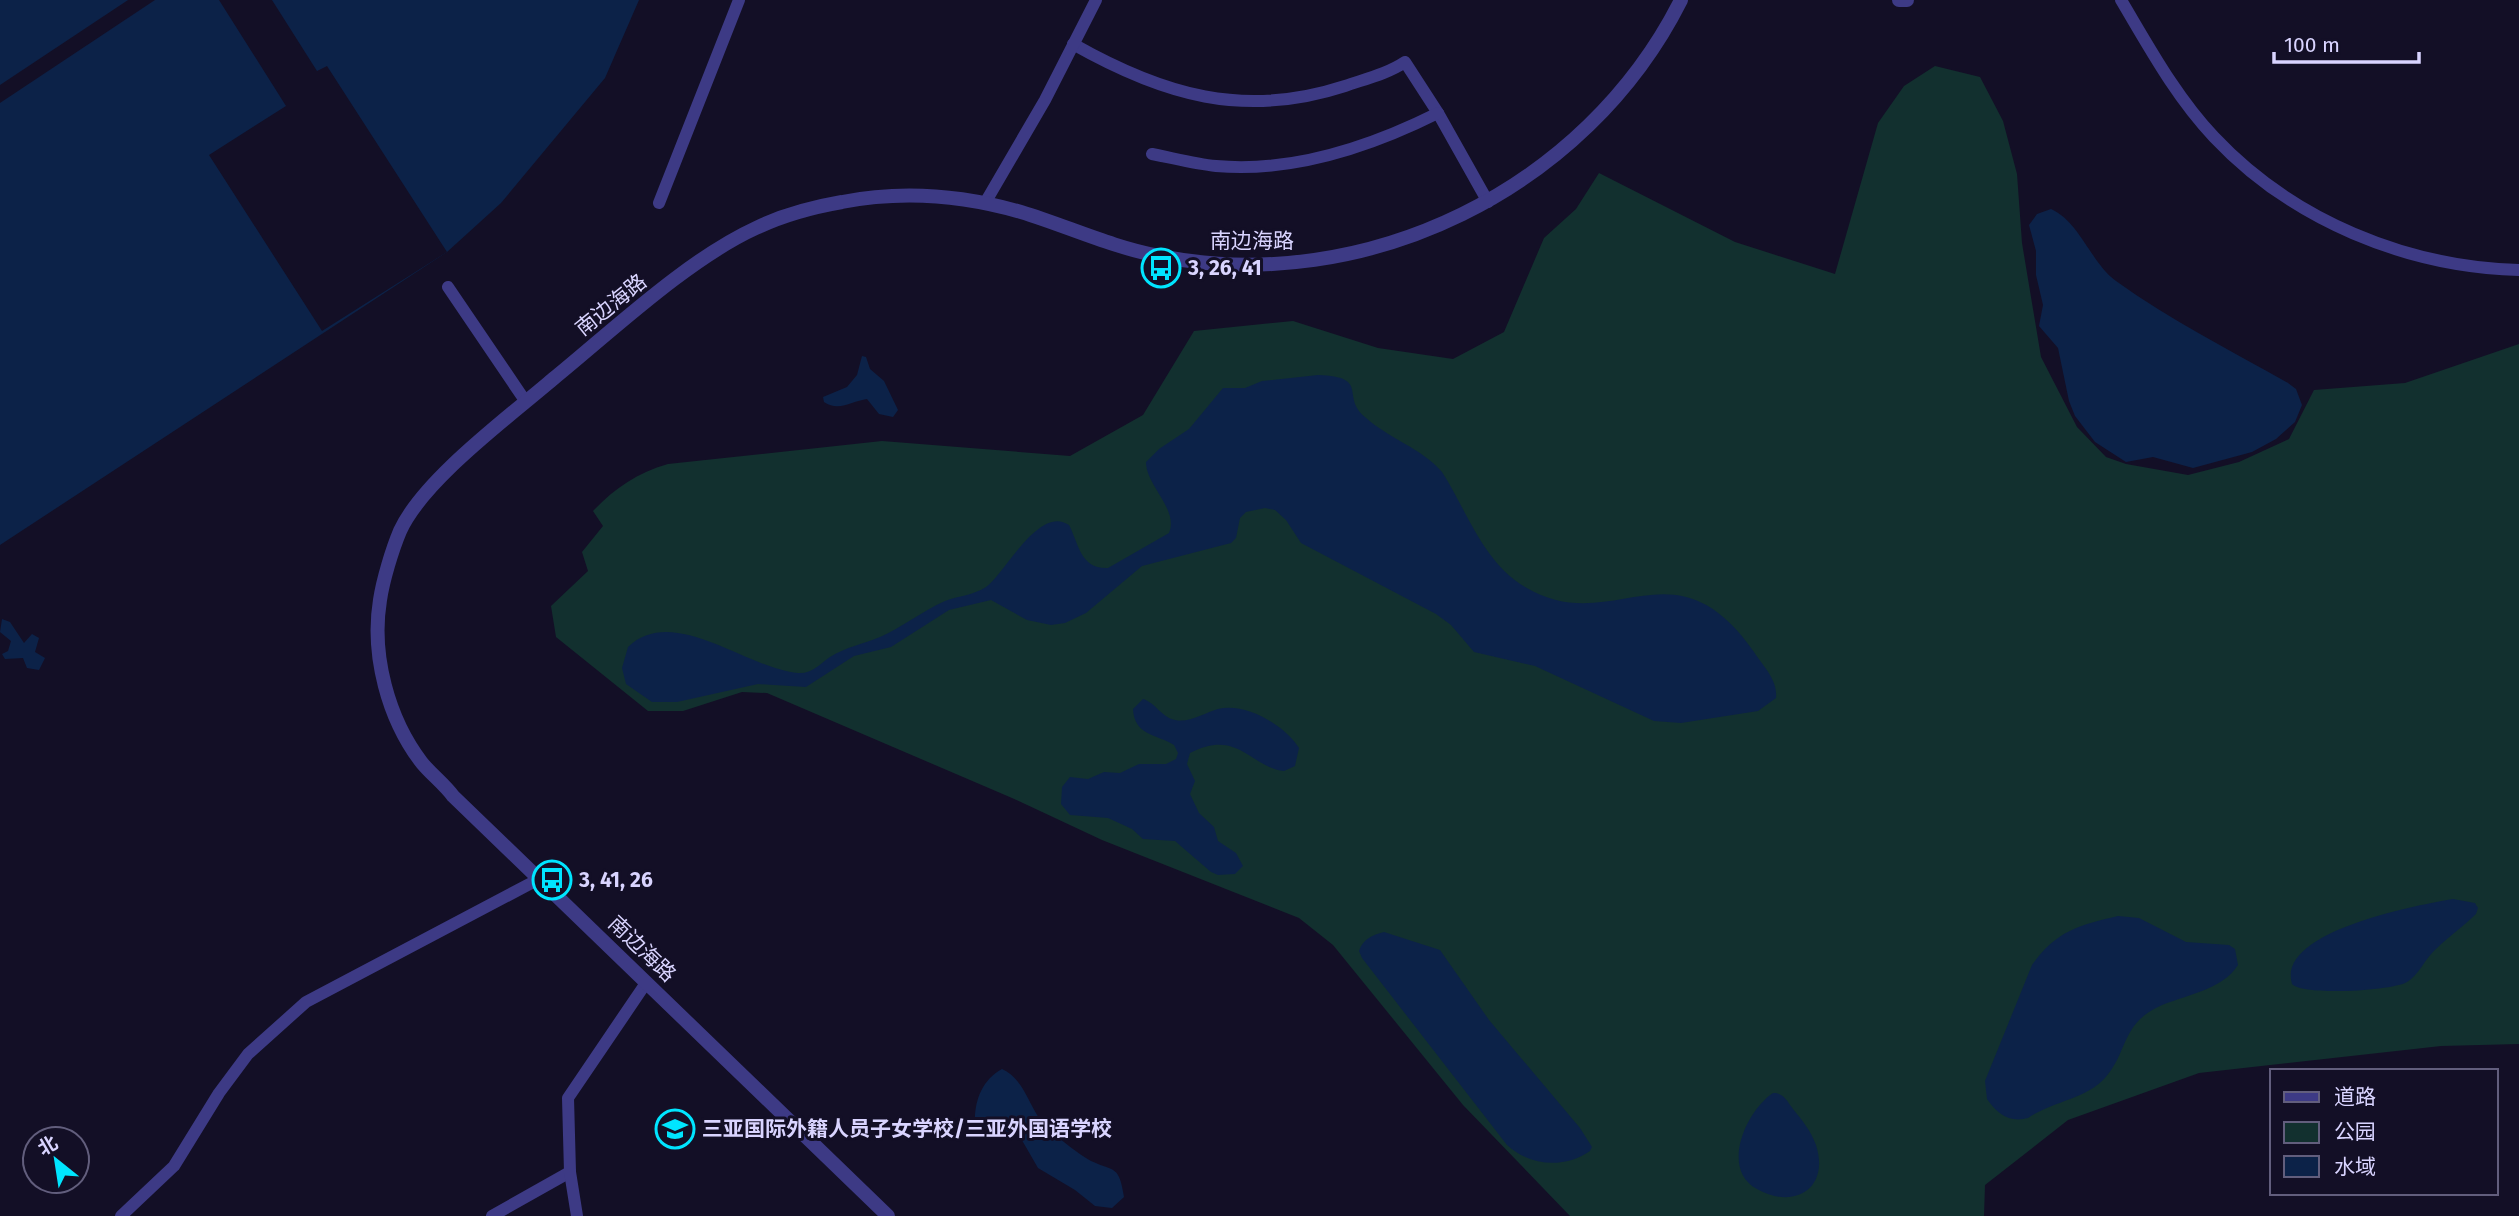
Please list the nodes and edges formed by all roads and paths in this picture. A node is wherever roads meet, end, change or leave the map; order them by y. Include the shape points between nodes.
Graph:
1 (738, 0) edge
2 (1096, 0) edge
3 (1681, 0) edge
4 (1899, 0) edge
5 (1907, 0) edge
6 (2121, 0) edge
7 (1073, 44) junction
8 (1438, 113) junction
9 (1152, 155) dead end
10 (1488, 202) junction
11 (659, 203) dead end
12 (985, 203) junction
13 (2519, 270) edge
14 (448, 287) dead end
15 (526, 402) junction
16 (539, 879) junction
17 (646, 983) junction
18 (570, 1172) junction
19 (121, 1216) edge
20 (492, 1216) edge
21 (577, 1216) edge
22 (888, 1216) edge

1 - 11 street
2 - 7 street
3 - 10 street, 南边海路 via 1654,46 1607,108 1577,138
4 - 5 street
6 - 13 street via 2162,68 2214,136 2279,192 2348,232 2400,251 2444,262
7 - 8 street via 1152,84 1232,102 1265,103 1324,93 1405,62
7 - 12 street
8 - 9 street via 1380,139 1309,160 1216,166
8 - 10 street
10 - 12 street, 南边海路 via 1390,244 1284,265 1223,265 1159,256
12 - 15 street, 南边海路 via 917,194 848,201 801,211 755,228 668,286
14 - 15 street
15 - 16 street, 南边海路 via 432,486 400,531 380,601 378,631 387,693 399,725 422,763
16 - 17 street, 南边海路
16 - 19 street via 306,1002 281,1022 248,1054 219,1093 174,1166
17 - 18 street via 568,1098
17 - 22 street, 南边海路
18 - 20 street
18 - 21 street

